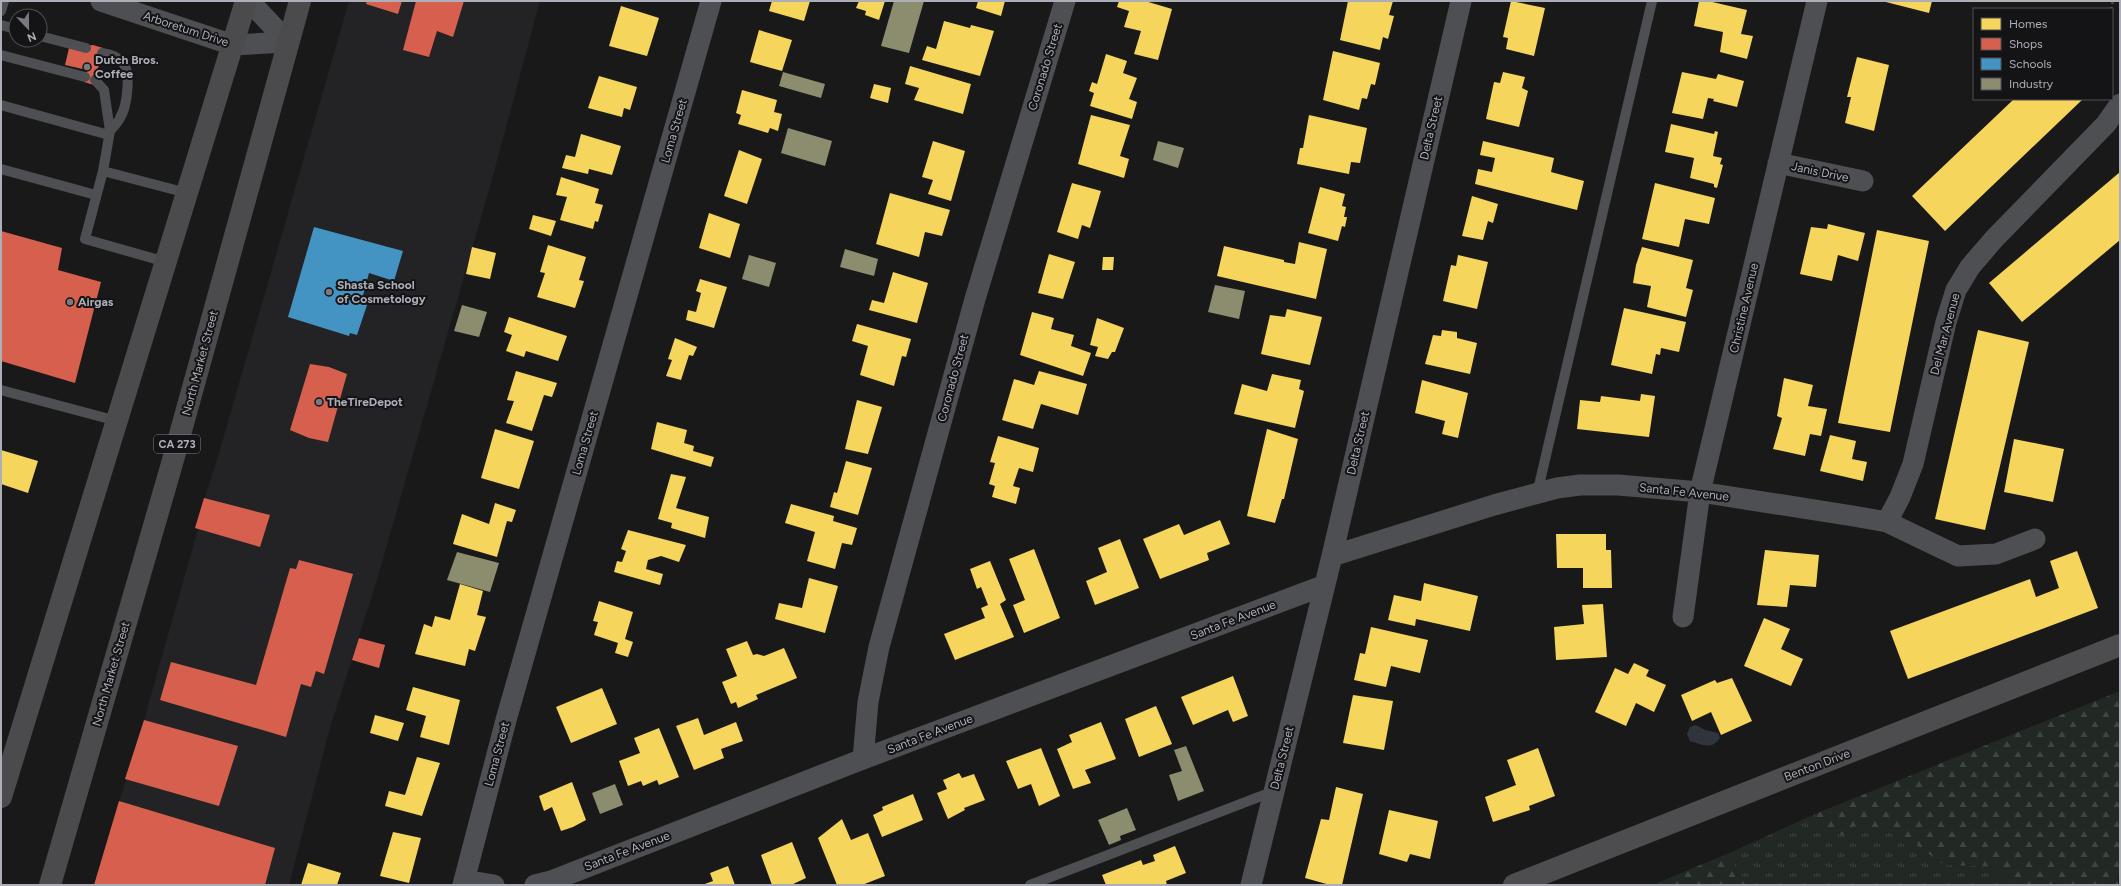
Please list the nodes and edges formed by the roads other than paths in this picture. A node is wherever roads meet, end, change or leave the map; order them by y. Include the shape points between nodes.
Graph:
1 (4, 1) edge
2 (101, 1) edge
3 (248, 1) edge
4 (300, 1) edge
5 (711, 1) edge
6 (1065, 1) edge
7 (1460, 1) edge
8 (1652, 1) edge
9 (1817, 1) edge
10 (1, 11) edge
11 (48, 38) edge
12 (288, 42) junction
13 (233, 45) junction
14 (86, 48) dead end
15 (102, 53) dead end
16 (1, 54) edge
17 (2120, 104) edge
18 (1, 105) edge
19 (110, 133) junction
20 (1778, 163) junction
21 (1, 169) edge
22 (103, 171) junction
23 (1862, 181) dead end
24 (187, 193) junction
25 (96, 195) junction
26 (166, 262) junction
27 (1, 390) edge
28 (117, 421) junction
29 (1700, 492) junction
30 (1537, 494) junction
31 (1887, 522) junction
32 (2035, 539) dead end
33 (1332, 556) junction
34 (1325, 585) junction
35 (1683, 617) dead end
36 (2120, 646) edge
37 (863, 759) junction
38 (1274, 791) junction
39 (1, 797) edge
40 (464, 882) edge
41 (50, 885) edge
42 (494, 885) edge
43 (535, 885) edge
44 (1030, 885) edge
45 (1251, 885) edge
46 (1514, 885) edge

1 - 10 lane
2 - 13 street, Arboretum Drive
3 - 12 street
3 - 13 main road
4 - 12 main road, North Market Street / CA 273
5 - 40 street, Loma Street via 508,712
6 - 37 street, Coronado Street via 975,299 879,648 868,702
7 - 33 street, Delta Street
8 - 30 lane
9 - 20 street, Christine Avenue
11 - 14 lane
12 - 13 street, Arboretum Drive
12 - 41 main road, North Market Street / CA 273 via 168,475
13 - 24 main road
15 - 19 lane via 123,62 128,71 121,118
16 - 19 lane via 90,79 104,90
17 - 31 street, Del Mar Avenue via 2106,124 1994,239 1970,267 1956,290 1946,322 1913,464
18 - 19 lane
19 - 22 lane
20 - 23 street, Janis Drive
20 - 29 street, Christine Avenue
21 - 25 lane
22 - 24 lane
22 - 25 lane
24 - 26 main road
25 - 26 lane via 85,239
26 - 28 main road
27 - 28 lane
28 - 39 main road
29 - 30 street, Santa Fe Avenue via 1587,485 1557,488
29 - 31 street, Santa Fe Avenue
29 - 35 street, Christine Avenue
30 - 33 street, Santa Fe Avenue
31 - 32 street, Santa Fe Avenue via 1958,556 1996,554
33 - 34 street, Delta Street
34 - 37 street, Santa Fe Avenue
34 - 38 street, Delta Street
36 - 46 street, Benton Drive
37 - 43 street, Santa Fe Avenue via 551,881
38 - 44 lane
38 - 45 street, Delta Street
40 - 42 street

